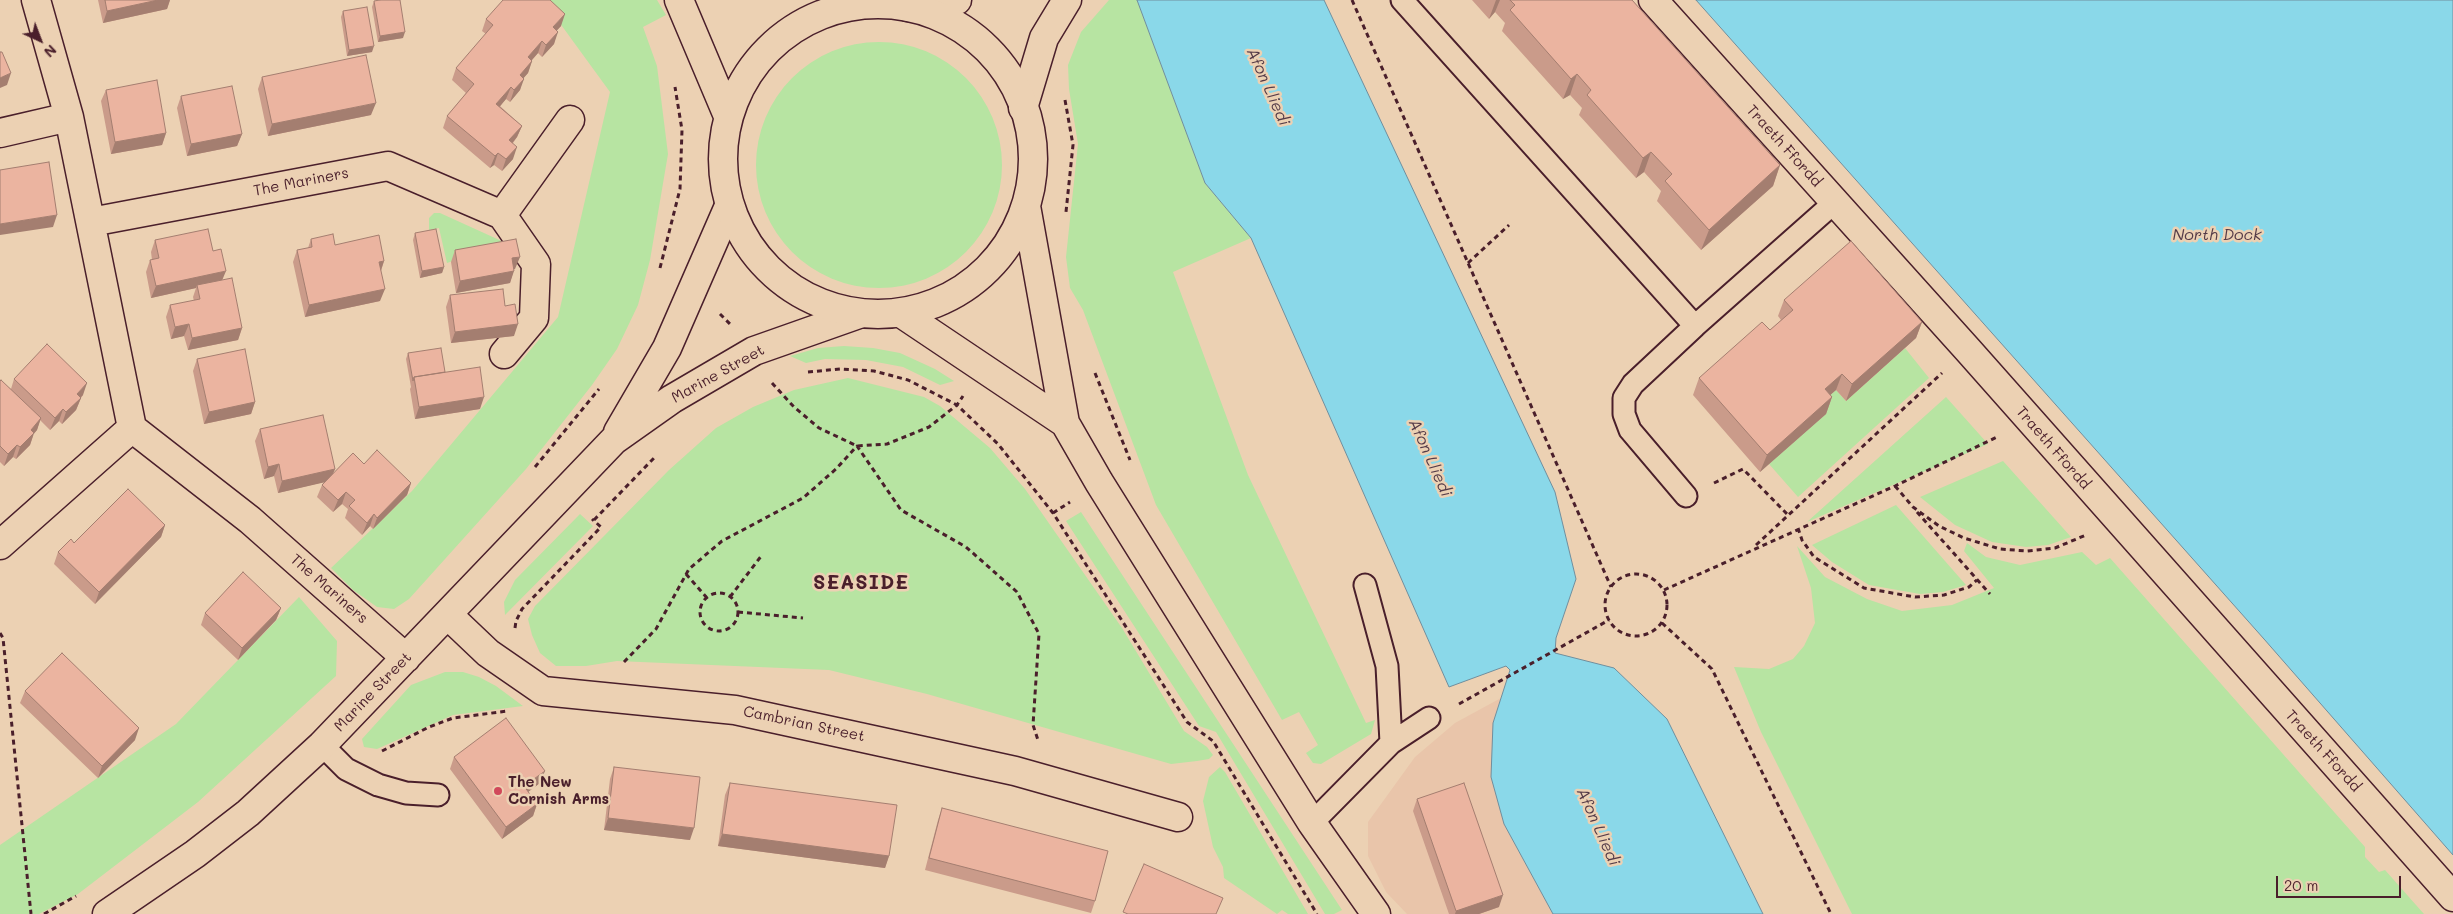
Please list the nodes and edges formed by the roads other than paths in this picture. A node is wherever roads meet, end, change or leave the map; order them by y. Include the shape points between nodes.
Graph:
1 (36, 0) edge
2 (679, 0) edge
3 (957, 0) edge
4 (1067, 0) edge
5 (1402, 0) edge
6 (1653, 0) edge
7 (854, 2) edge
8 (908, 7) junction
9 (1024, 108) junction
10 (69, 116) junction
11 (728, 116) junction
12 (570, 120) dead end
13 (0, 134) edge
14 (1835, 202) junction
15 (729, 206) junction
16 (1026, 206) junction
17 (502, 215) junction
18 (91, 222) junction
19 (901, 313) junction
20 (859, 314) junction
21 (1694, 326) junction
22 (504, 354) dead end
23 (1065, 422) junction
24 (132, 428) junction
25 (614, 440) junction
26 (1686, 496) road end
27 (0, 545) edge
28 (1365, 585) dead end
29 (448, 614) junction
30 (406, 658) junction
31 (1429, 718) dead end
32 (1391, 743) junction
33 (322, 745) junction
34 (438, 794) dead end
35 (1178, 817) dead end
36 (1312, 823) junction
37 (2453, 897) edge
38 (121, 911) edge
39 (1376, 914) edge

1 - 10 street
2 - 11 street
3 - 8 street
4 - 9 street via 1044,38
5 - 21 lane
6 - 14 street, Traeth Ffordd
7 - 8 street
7 - 11 street via 817,16 778,40 748,74
8 - 9 street via 951,22 988,50 1014,83
9 - 16 street via 1029,123 1033,164
10 - 13 street
10 - 18 street
11 - 15 street via 722,161
12 - 17 street
14 - 21 lane
14 - 37 street, Traeth Ffordd
15 - 20 street via 749,247 779,280 817,303
15 - 25 street, Marine Street via 667,348
16 - 19 street via 1007,244 980,276 943,300
16 - 23 street
17 - 18 street, The Mariners via 388,166
17 - 22 street via 536,264 534,318
18 - 24 street
19 - 20 street
19 - 23 street
20 - 25 street, Marine Street via 754,352 672,398
21 - 26 lane via 1632,384 1624,398 1624,414 1630,430
23 - 36 street via 1099,482
24 - 27 street
24 - 30 street, The Mariners via 250,520
25 - 29 street, Marine Street
28 - 32 lane via 1387,666
29 - 30 street, Marine Street
29 - 35 street, Cambrian Street via 488,654 543,690 735,710 1005,769
30 - 33 street, Marine Street
31 - 32 lane
32 - 36 lane
33 - 34 lane via 346,769 378,785 406,793
33 - 38 street, Marine Street via 248,813
36 - 39 street

